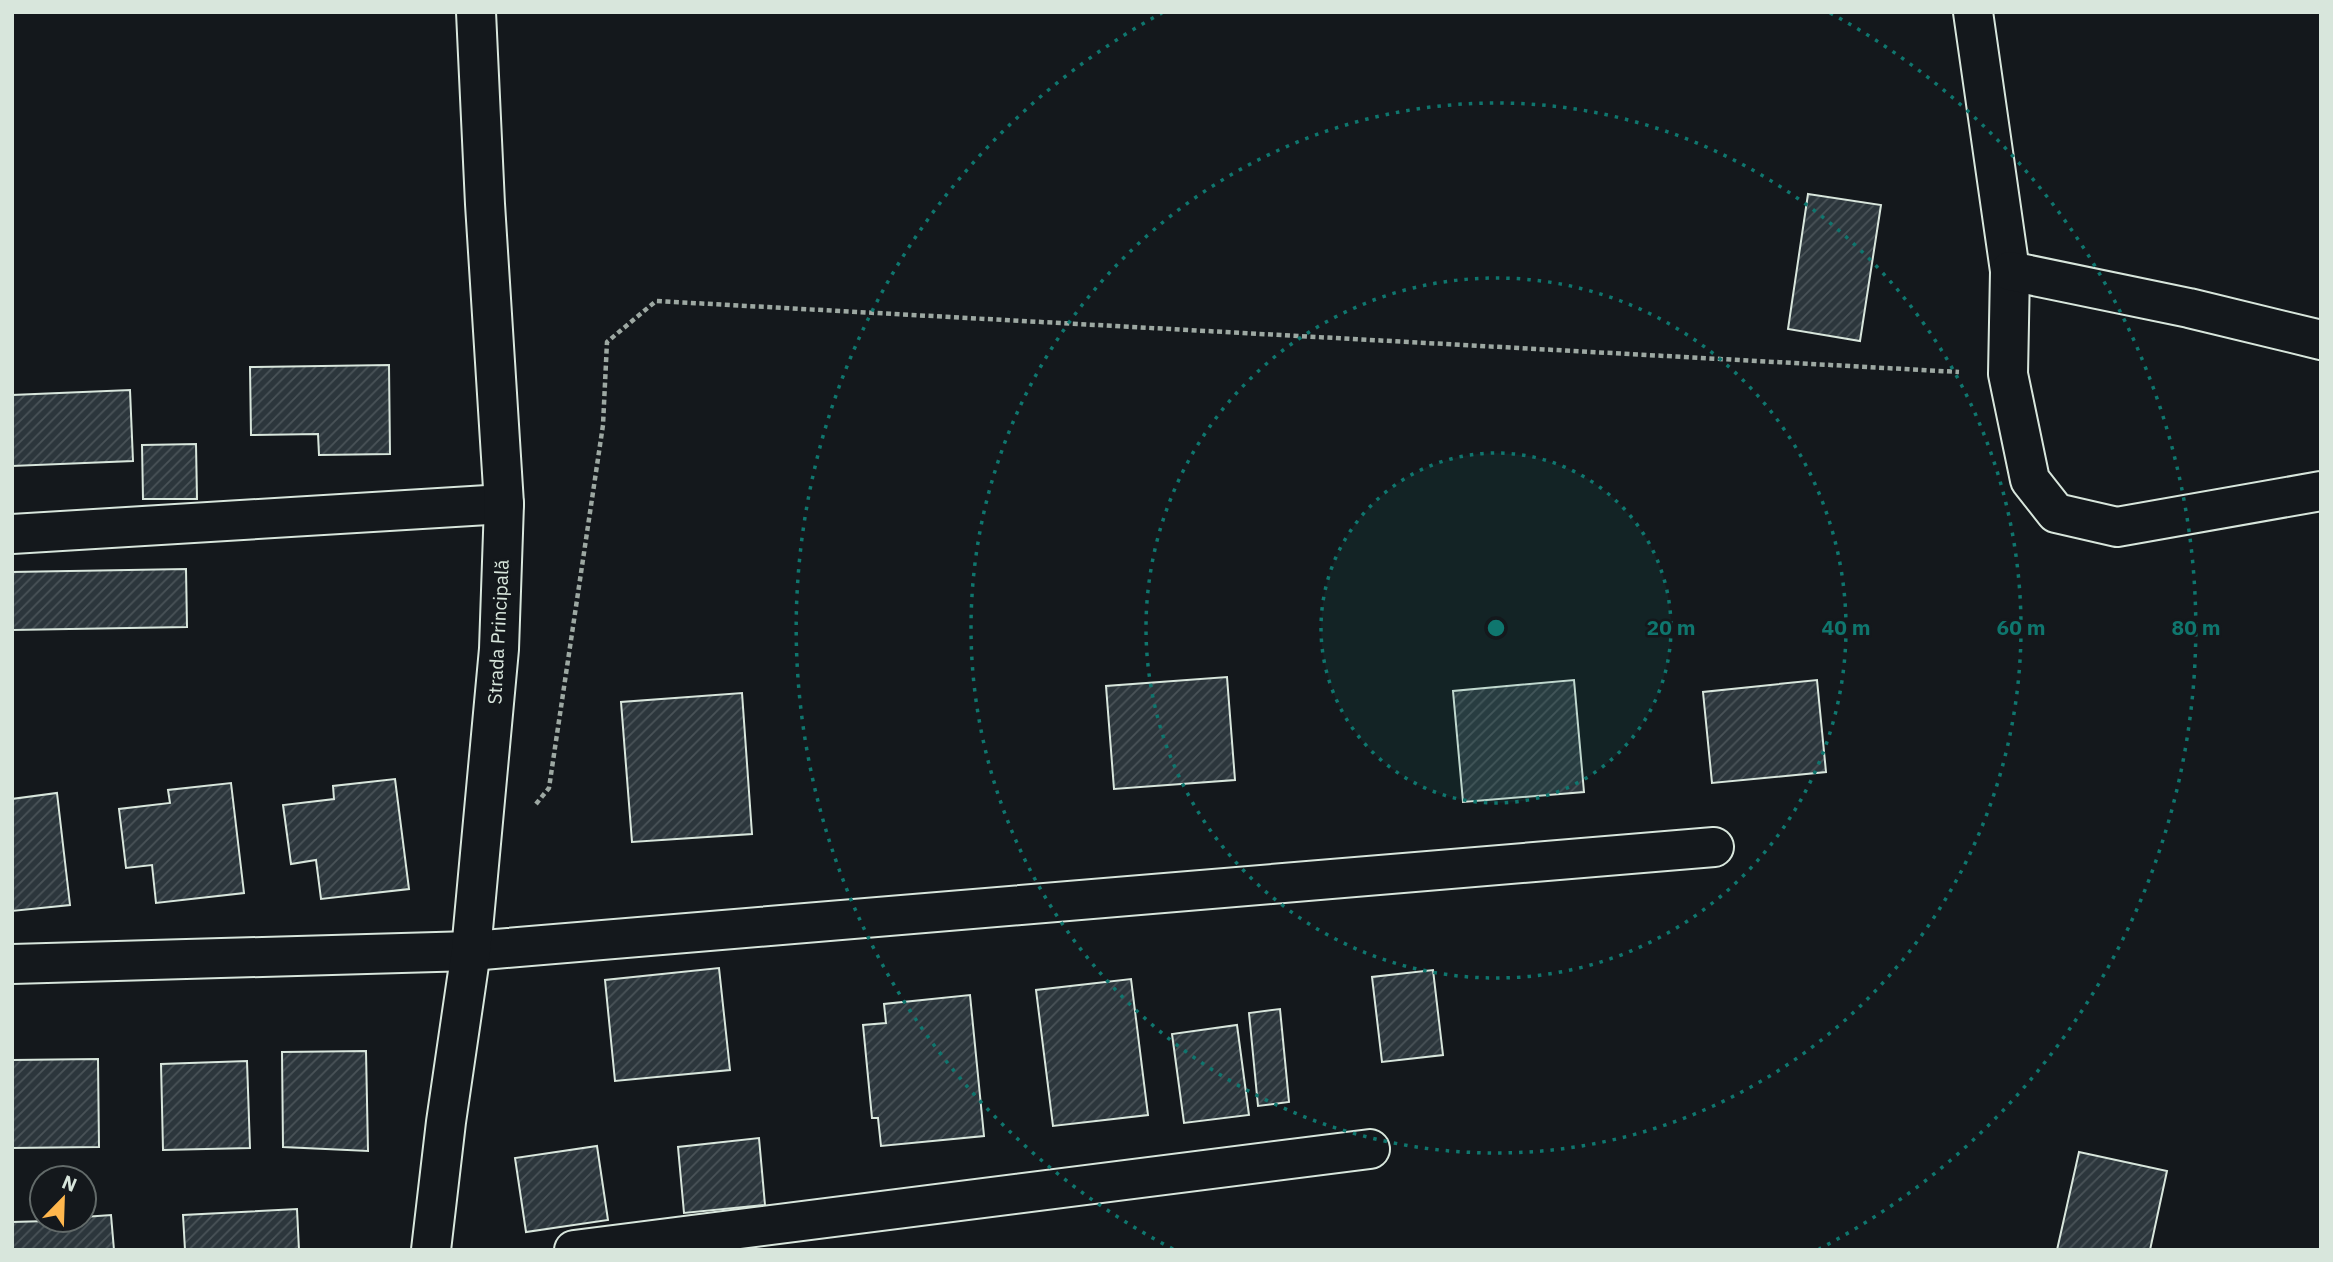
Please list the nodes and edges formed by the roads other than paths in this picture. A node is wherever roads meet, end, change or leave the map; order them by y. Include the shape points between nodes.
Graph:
1 (476, 12) edge
2 (1973, 12) edge
3 (2010, 271) junction
4 (2321, 340) edge
5 (2321, 491) edge
6 (504, 505) junction
7 (12, 534) edge
8 (1714, 847) dead end
9 (471, 951) junction
10 (12, 964) edge
11 (1370, 1149) dead end
12 (431, 1250) edge
13 (574, 1250) edge

1 - 6 street, Strada Principală
2 - 3 street
3 - 4 street
3 - 5 street via 2008,374 2030,480 2056,513 2117,527
6 - 7 street
6 - 9 street, Strada Principală via 499,649
8 - 9 street
9 - 10 street
9 - 12 street, Strada Principală
11 - 13 street

